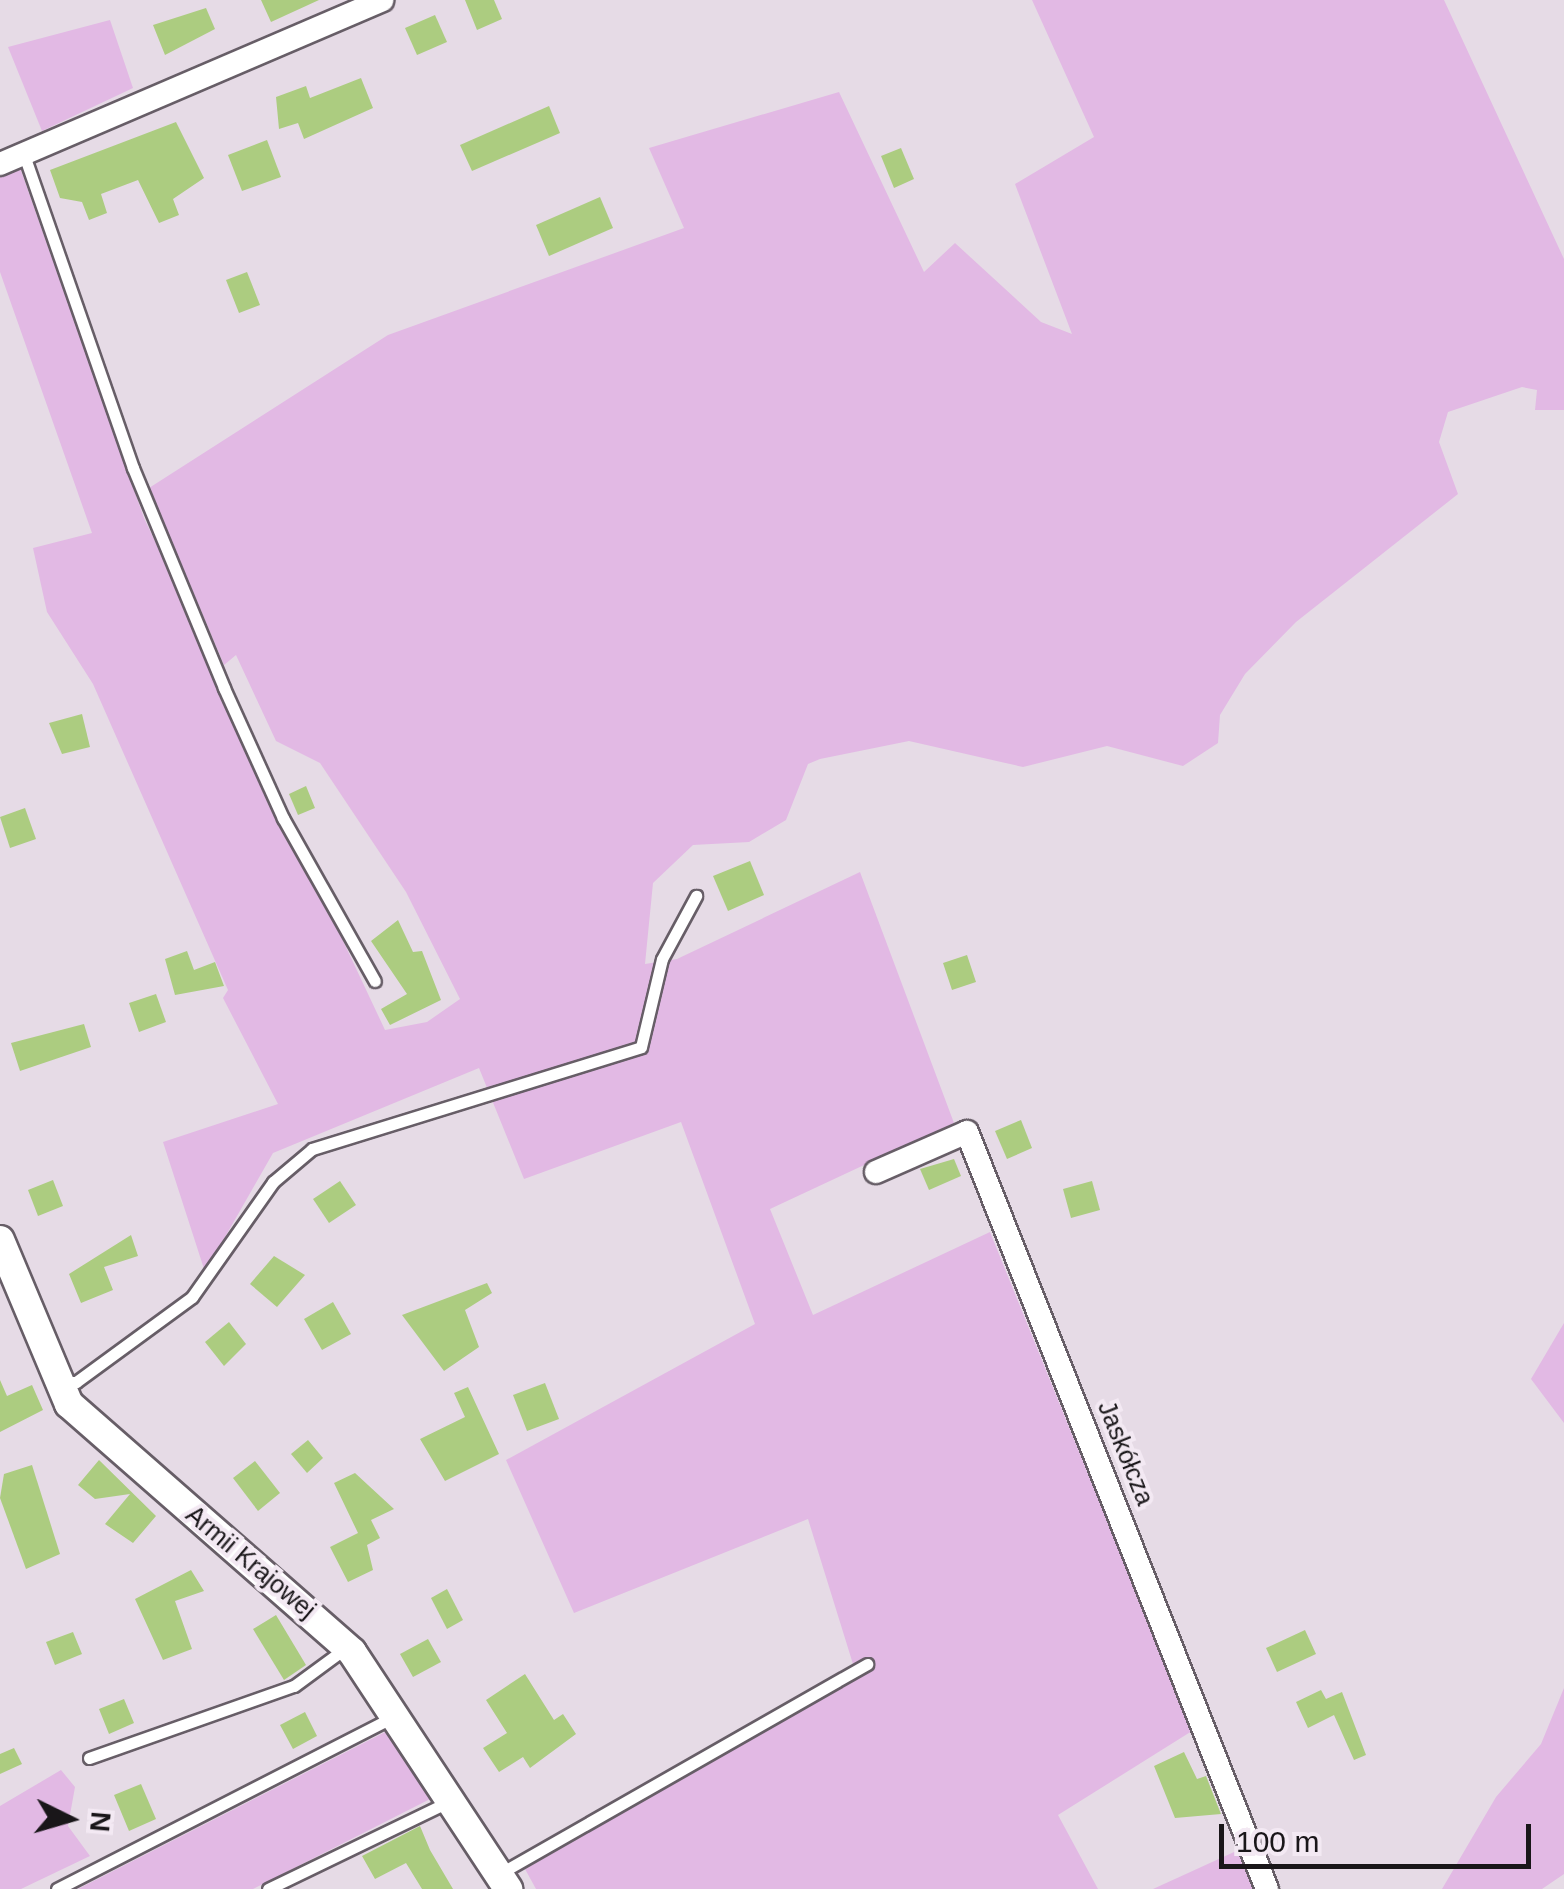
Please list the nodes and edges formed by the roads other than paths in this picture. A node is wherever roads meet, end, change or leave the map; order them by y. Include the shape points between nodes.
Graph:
1 (382, 0) edge
2 (24, 155) junction
3 (0, 164) edge
4 (696, 896) dead end
5 (375, 981) dead end
6 (876, 1172) dead end
7 (0, 1240) edge
8 (58, 1382) junction
9 (347, 1647) junction
10 (867, 1664) dead end
11 (399, 1713) junction
12 (89, 1758) dead end
13 (454, 1799) junction
14 (505, 1885) edge
15 (57, 1889) edge
16 (268, 1889) edge
17 (1267, 1889) edge

1 - 2 street
2 - 3 street
2 - 5 lane via 133,468 224,688
4 - 8 lane via 662,959 641,1048 312,1150 272,1182 192,1297 76,1382
6 - 17 street, Jaskółcza via 967,1132
7 - 8 street, Armii Krajowej
8 - 9 street, Armii Krajowej via 69,1404
9 - 11 street, Armii Krajowej
9 - 12 lane via 294,1686
10 - 14 lane
11 - 13 street, Armii Krajowej
11 - 15 lane via 375,1734
13 - 14 street, Armii Krajowej
13 - 16 lane

